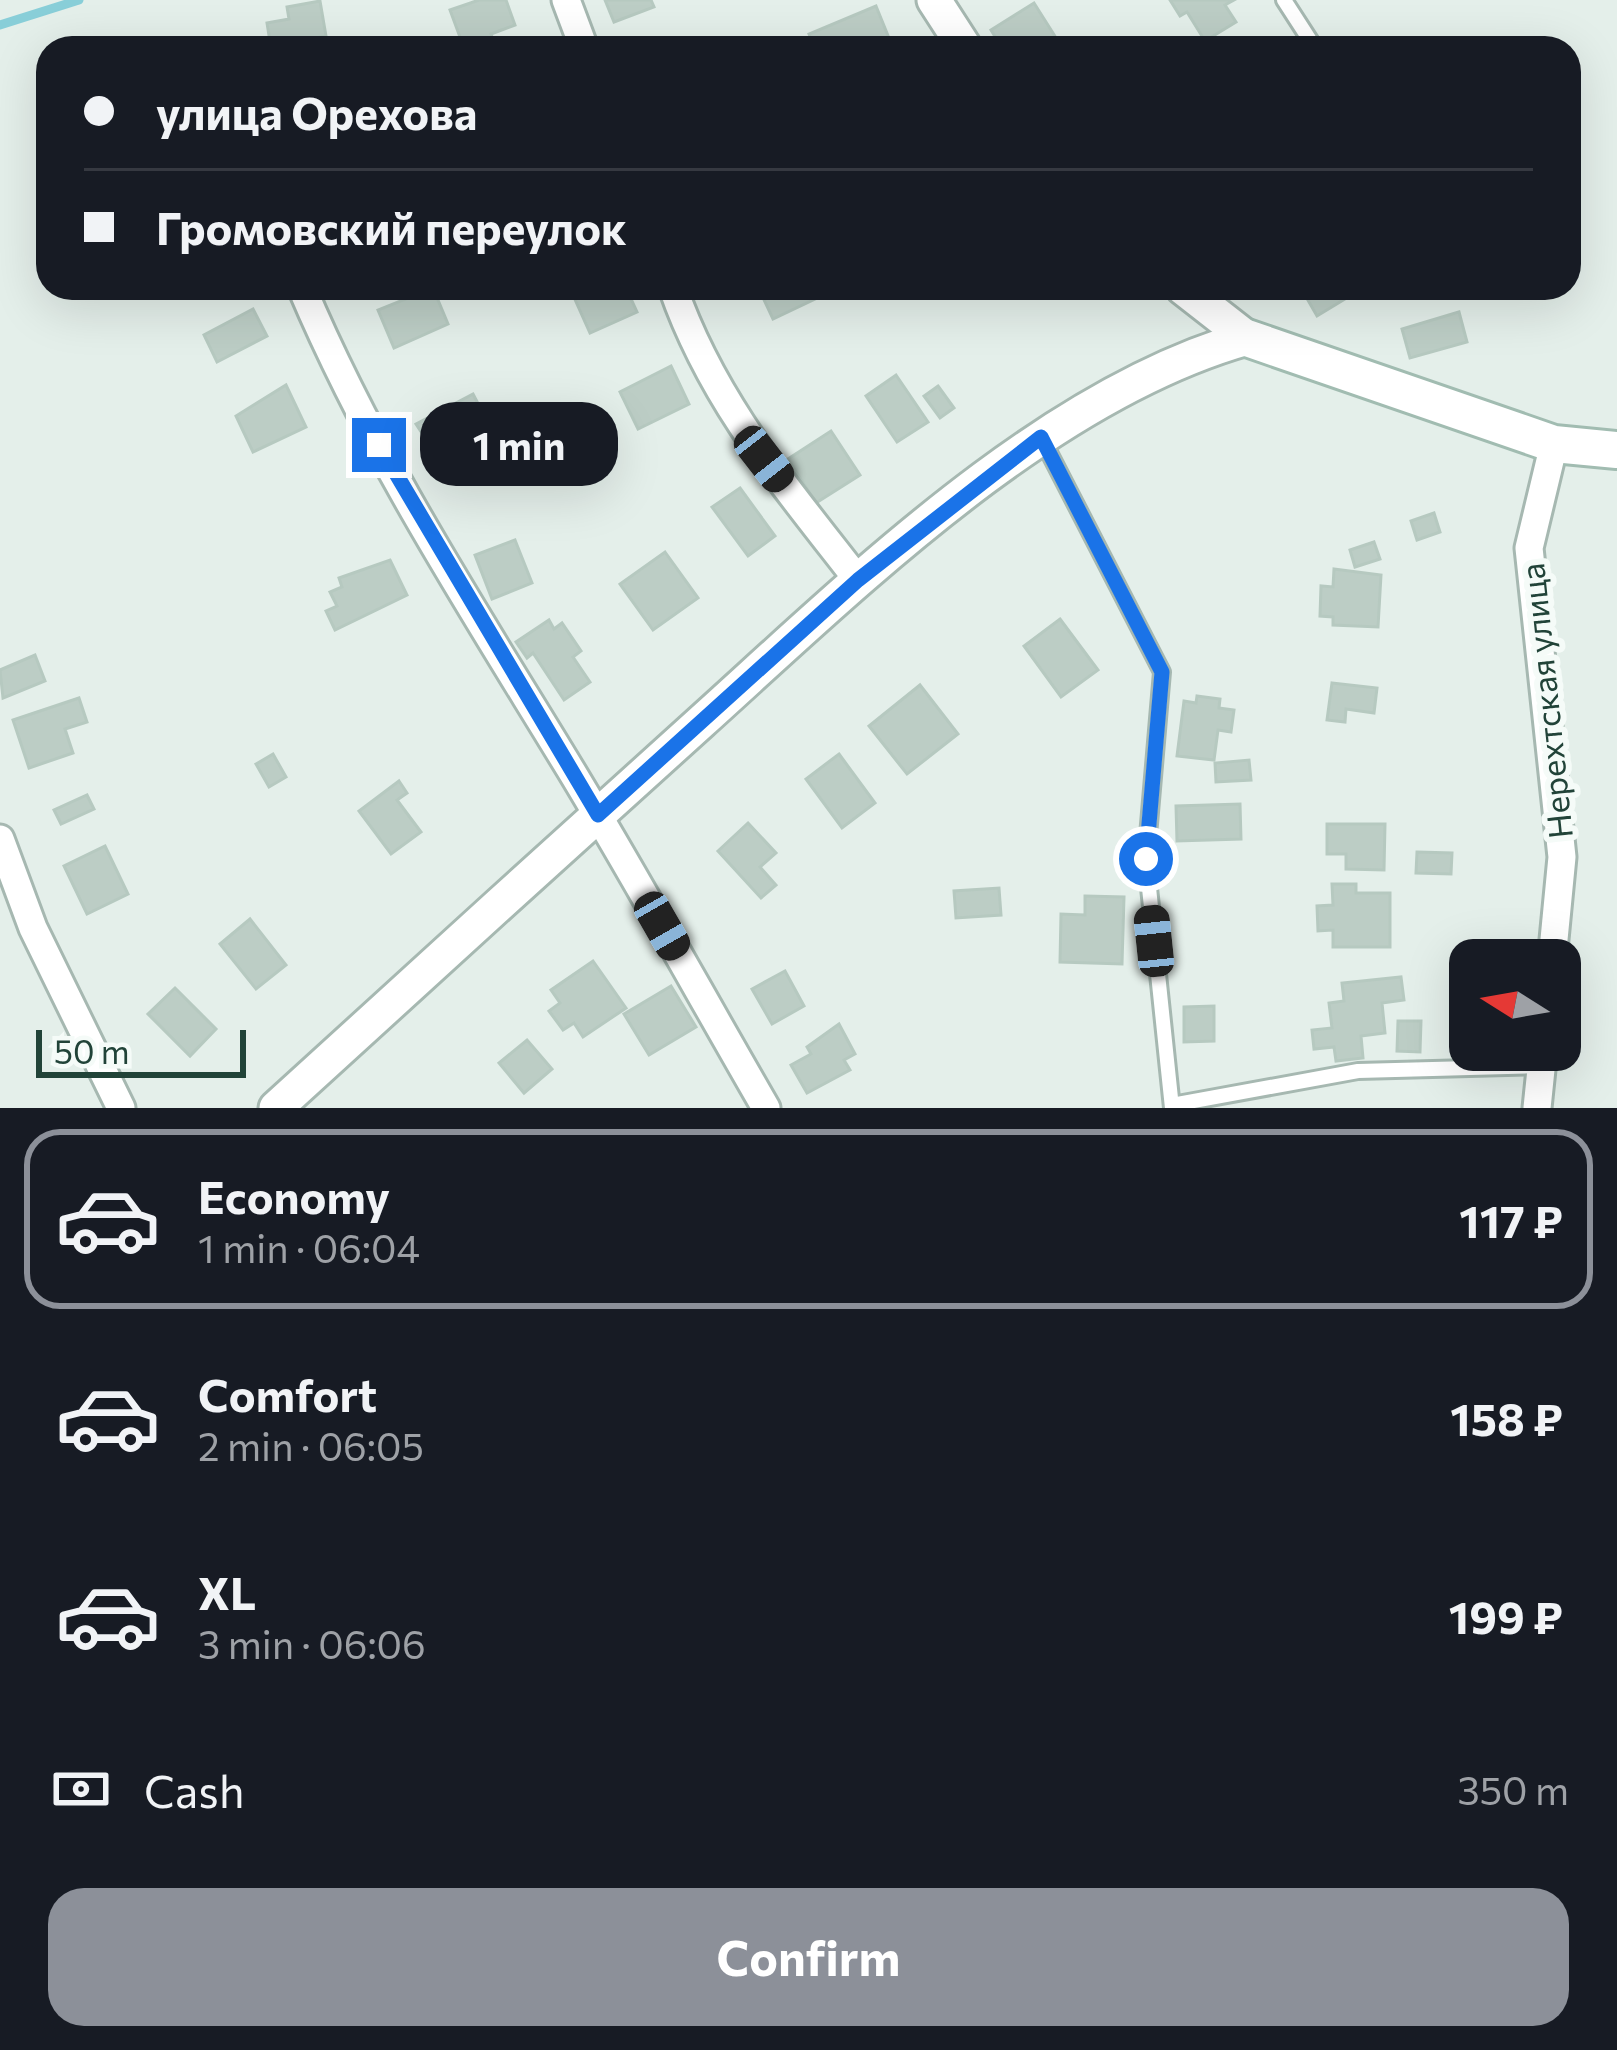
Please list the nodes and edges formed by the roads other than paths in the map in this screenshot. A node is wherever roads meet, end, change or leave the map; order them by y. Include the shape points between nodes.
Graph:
1 (566, 0) edge
2 (934, 0) edge
3 (1284, 0) edge
4 (580, 36) edge
5 (957, 36) edge
6 (1308, 36) edge
7 (307, 300) edge
8 (678, 300) edge
9 (1199, 300) edge
10 (1247, 338) junction
11 (1041, 437) junction
12 (1554, 444) junction
13 (1617, 450) edge
14 (858, 580) junction
15 (598, 815) junction
16 (0, 839) edge
17 (1554, 939) edge
18 (1449, 1065) edge
19 (1541, 1071) edge
20 (1172, 1107) edge
21 (121, 1108) edge
22 (276, 1108) edge
23 (766, 1108) edge
24 (1538, 1108) edge

1 - 4 street
2 - 5 street
3 - 6 lane
7 - 15 street via 335,367 433,542
8 - 14 street via 694,348 740,429
9 - 10 street
10 - 11 street via 1196,352
10 - 12 main road
11 - 14 street
11 - 20 lane via 1162,672 1146,859
12 - 13 main road
12 - 17 street, Нерехтская улица via 1529,548 1562,857
14 - 15 street
15 - 22 street
15 - 23 street
16 - 21 street via 33,928
18 - 20 lane via 1358,1071
19 - 24 street

